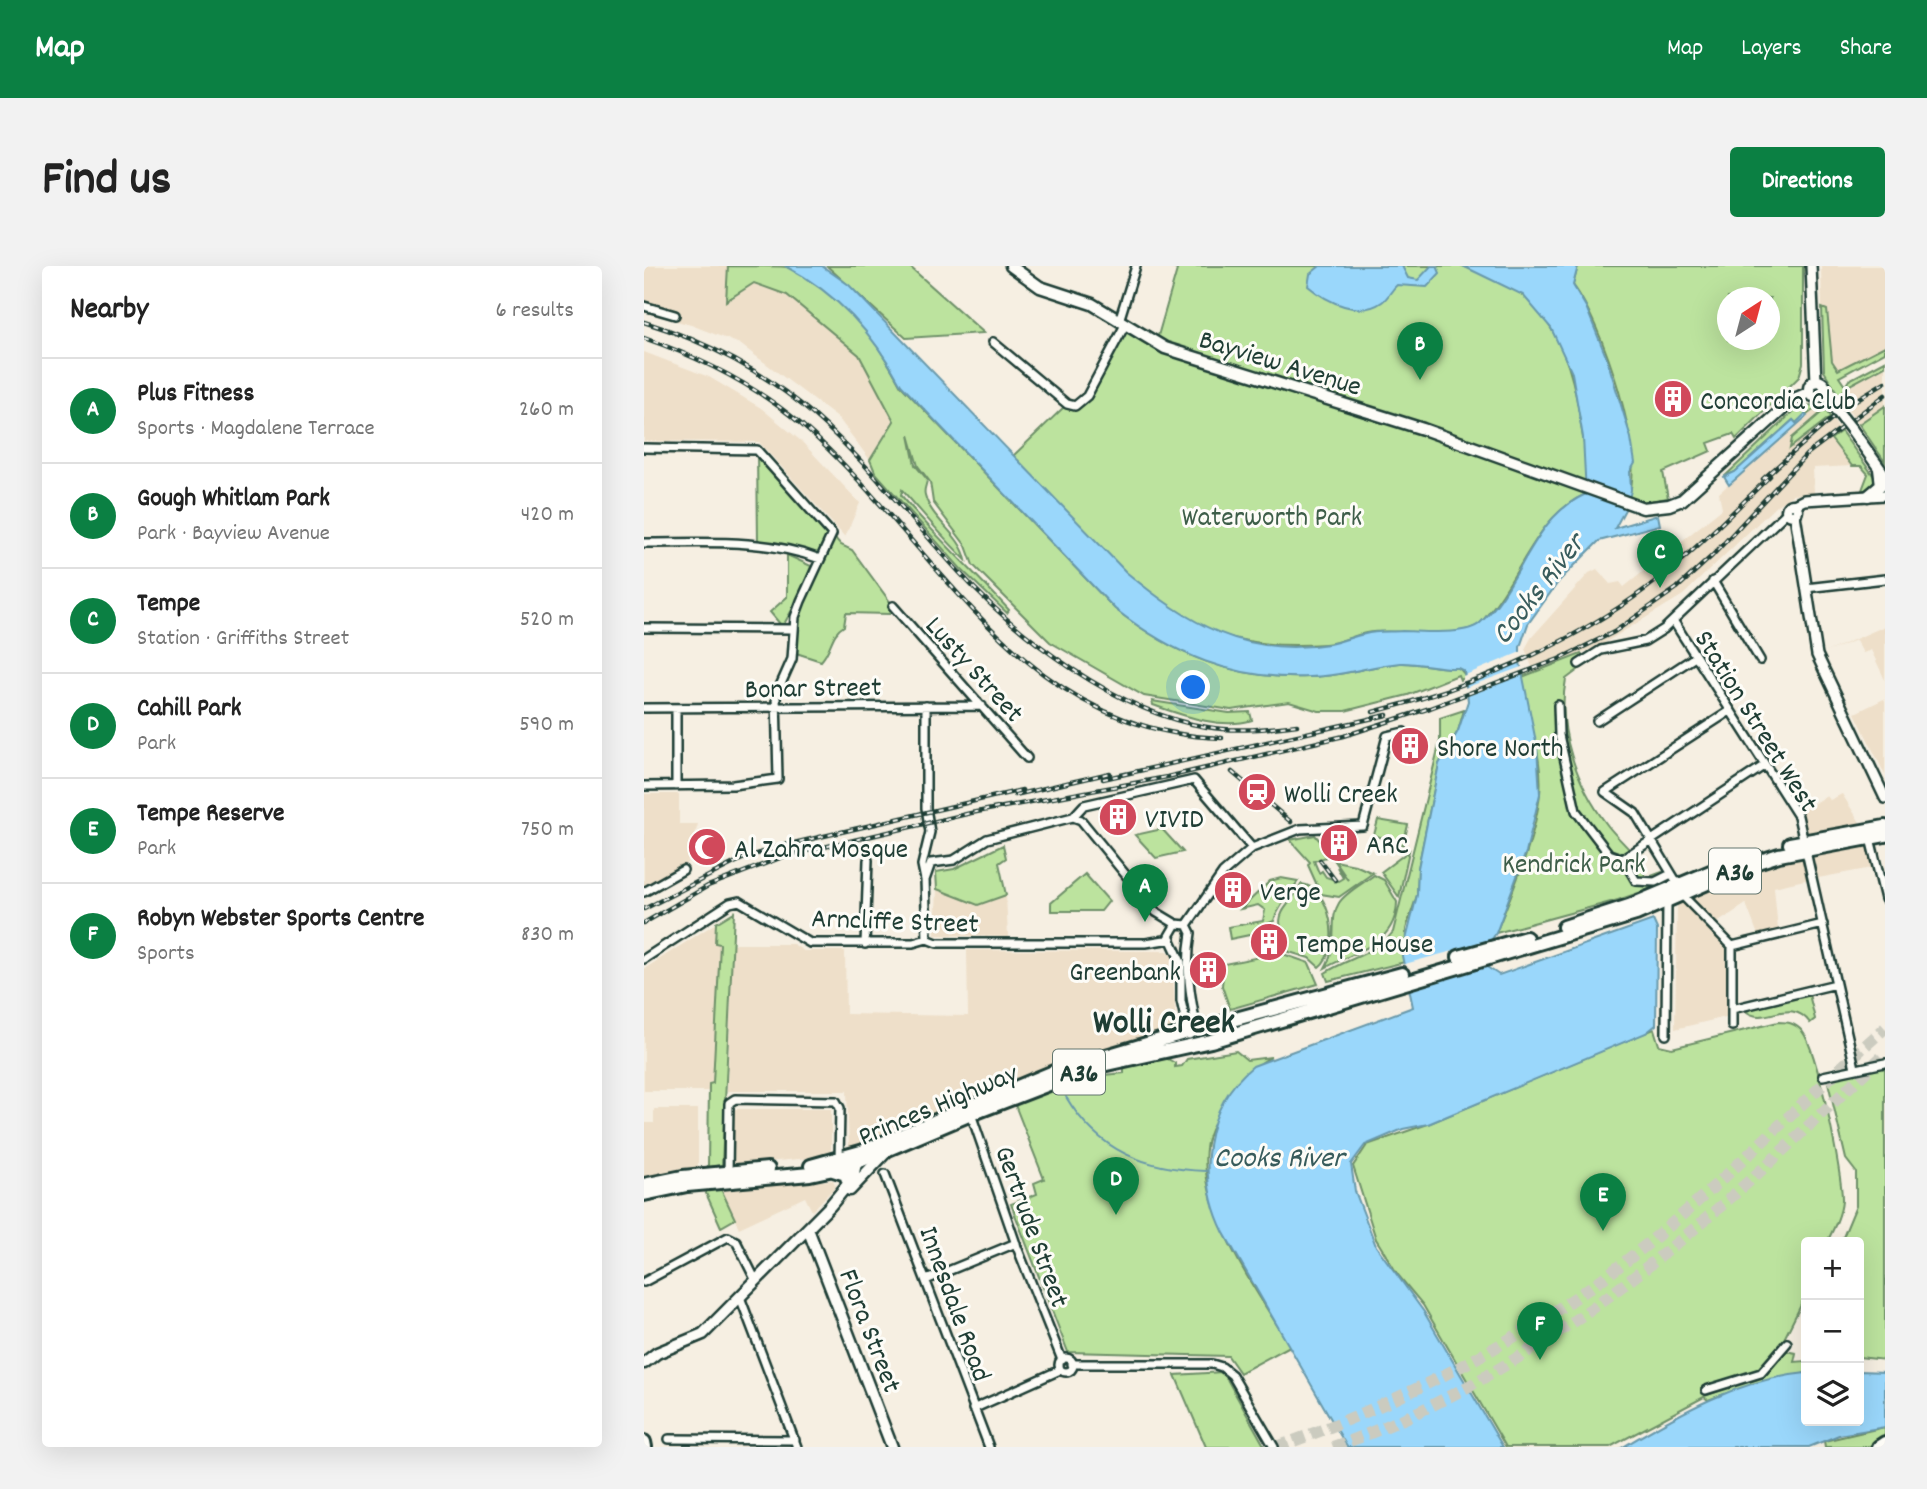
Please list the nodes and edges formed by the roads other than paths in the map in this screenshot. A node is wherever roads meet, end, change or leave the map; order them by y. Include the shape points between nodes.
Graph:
1 (1011, 266) edge
2 (1136, 266) edge
3 (1811, 266) edge
4 (644, 306) edge
5 (675, 315) dead end
6 (1122, 323) junction
7 (993, 342) dead end
8 (1813, 387) junction
9 (644, 449) edge
10 (1878, 465) junction
11 (1885, 476) edge
12 (1885, 495) edge
13 (1868, 496) junction
14 (1792, 511) junction
15 (644, 543) edge
16 (820, 559) junction
17 (1885, 579) edge
18 (1713, 581) junction
19 (1806, 588) junction
20 (893, 607) dead end
21 (1674, 622) junction
22 (644, 628) edge
23 (794, 629) junction
24 (1695, 657) junction
25 (1760, 660) dead end
26 (1579, 664) dead end
27 (1558, 705) dead end
28 (926, 706) junction
29 (982, 706) junction
30 (644, 708) edge
31 (676, 708) junction
32 (777, 708) junction
33 (1730, 710) junction
34 (1597, 721) dead end
35 (1404, 732) dead end
36 (1027, 758) dead end
37 (1765, 765) junction
38 (644, 786) edge
39 (676, 786) junction
40 (1885, 798) edge
41 (1077, 818) junction
42 (1885, 827) edge
43 (1885, 835) edge
44 (1653, 838) junction
45 (1870, 838) junction
46 (1805, 845) junction
47 (1252, 848) junction
48 (926, 850) junction
49 (1623, 859) junction
50 (868, 860) dead end
51 (931, 863) junction
52 (683, 870) dead end
53 (1671, 874) junction
54 (925, 880) junction
55 (1680, 890) junction
56 (644, 892) edge
57 (1667, 897) junction
58 (1885, 899) edge
59 (1176, 924) junction
60 (1187, 925) junction
61 (1823, 925) junction
62 (926, 939) junction
63 (1172, 941) junction
64 (1188, 941) junction
65 (865, 944) junction
66 (1732, 946) junction
67 (644, 959) edge
68 (1401, 979) junction
69 (1836, 984) junction
70 (1732, 1009) junction
71 (1732, 1026) dead end
72 (1193, 1030) junction
73 (1666, 1035) dead end
74 (1196, 1045) junction
75 (1885, 1062) edge
76 (1855, 1068) junction
77 (1823, 1076) dead end
78 (969, 1110) junction
79 (889, 1150) junction
80 (861, 1152) junction
81 (854, 1164) junction
82 (836, 1165) junction
83 (885, 1174) dead end
84 (728, 1177) junction
85 (849, 1182) junction
86 (644, 1185) edge
87 (644, 1194) edge
88 (830, 1206) junction
89 (808, 1229) junction
90 (1016, 1243) junction
91 (926, 1280) junction
92 (756, 1281) junction
93 (644, 1282) edge
94 (740, 1297) junction
95 (1787, 1343) dead end
96 (1062, 1360) junction
97 (644, 1363) edge
98 (1072, 1364) junction
99 (1060, 1370) junction
100 (1706, 1390) dead end
101 (973, 1409) junction
102 (669, 1439) dead end
103 (796, 1443) edge
104 (1885, 1443) edge
105 (892, 1447) edge
106 (989, 1447) edge
107 (1275, 1447) edge
108 (1879, 1447) edge

1 - 6 main road, Bayview Avenue via 1040,287 1093,304
2 - 6 street
3 - 8 street
4 - 5 street
6 - 7 street via 1087,396 1075,406
6 - 8 main road, Bayview Avenue via 1187,356 1435,433 1628,504 1660,507 1682,500
8 - 10 main road, bridge via 1815,397 1823,395
9 - 16 street via 757,450 832,534
10 - 11 main road
10 - 13 main road via 1881,485
12 - 13 street
13 - 14 street via 1804,500
14 - 18 street
14 - 19 street
15 - 16 street via 758,543 788,547
16 - 23 street
17 - 19 street
18 - 21 street
18 - 25 street
19 - 40 street via 1817,655
20 - 29 street, Lusty Street
21 - 24 street, Station Street West
21 - 26 street via 1649,639 1601,650
22 - 23 street
23 - 32 street via 792,659 776,695
24 - 33 street, Station Street West
24 - 34 street
27 - 49 street via 1559,735 1575,808 1609,854
28 - 29 street, Bonar Street
28 - 32 street, Bonar Street
28 - 48 street via 930,832
29 - 36 street, Lusty Street
30 - 31 street, Bonar Street
31 - 32 street, Bonar Street
31 - 39 street
32 - 39 street via 779,776 774,781
33 - 37 street, Station Street West
33 - 44 street via 1605,792 1635,813
35 - 47 street via 1387,736 1367,820 1358,828 1311,826
37 - 44 street
37 - 46 street, Station Street West via 1798,816
38 - 39 street
41 - 47 street via 1100,802 1194,780
41 - 51 street via 988,839 954,860
41 - 59 street via 1156,912
42 - 46 highway, Princes Highway / A36
43 - 45 highway, Princes Highway / A36
44 - 49 street
44 - 53 street
45 - 46 highway, Princes Highway / A36
45 - 58 street
46 - 55 highway, Princes Highway / A36
46 - 61 street, Station Street West
47 - 60 street via 1223,873
48 - 51 street
48 - 54 street
49 - 53 street via 1636,881 1655,882
50 - 65 street
51 - 54 street
52 - 56 street
53 - 55 street
54 - 62 street
55 - 57 highway, Princes Highway / A36
55 - 66 street
57 - 68 highway, Princes Highway / A36
57 - 73 street
59 - 60 street
59 - 63 street via 1169,932
60 - 64 street
61 - 66 street
61 - 69 street, Station Street West
62 - 63 street, Arncliffe Street via 937,943
62 - 65 street, Arncliffe Street
63 - 64 street
63 - 72 street via 1181,962 1181,1001
64 - 72 street
65 - 67 street, Arncliffe Street via 810,943 739,901
66 - 70 street
68 - 72 highway, Princes Highway / A36
68 - 74 highway, Princes Highway / A36
69 - 70 street
69 - 76 street, Station Street West
70 - 71 street
72 - 74 street
72 - 78 highway, Princes Highway / A36 via 1056,1071
74 - 78 highway, Princes Highway / A36 via 1093,1067
75 - 76 street
76 - 77 street
78 - 79 highway, Princes Highway / A36
78 - 80 highway, Princes Highway / A36
78 - 90 street, Gertrude Street
79 - 81 highway, Princes Highway / A36
79 - 88 main road
80 - 81 main road
80 - 82 highway, Princes Highway / A36
81 - 82 highway, Princes Highway / A36
81 - 85 main road
82 - 84 highway, Princes Highway / A36
82 - 84 street via 840,1108 836,1101 735,1099 729,1103 727,1120
82 - 85 highway
83 - 91 street, Innesdale Road
84 - 86 highway, Princes Highway / A36
84 - 87 highway, Princes Highway / A36
85 - 88 main road
88 - 89 main road
89 - 92 main road
89 - 105 main road, Flora Street
90 - 91 street
90 - 96 street, Gertrude Street
91 - 101 street, Innesdale Road
92 - 93 street via 736,1241 727,1237
92 - 94 main road
94 - 97 main road via 698,1337
94 - 103 street
95 - 100 street via 1761,1373
96 - 98 street
96 - 99 street
98 - 99 street via 1069,1372
98 - 107 street via 1218,1365 1232,1375
99 - 101 street
101 - 106 street, Innesdale Road
102 - 103 street
104 - 108 highway

